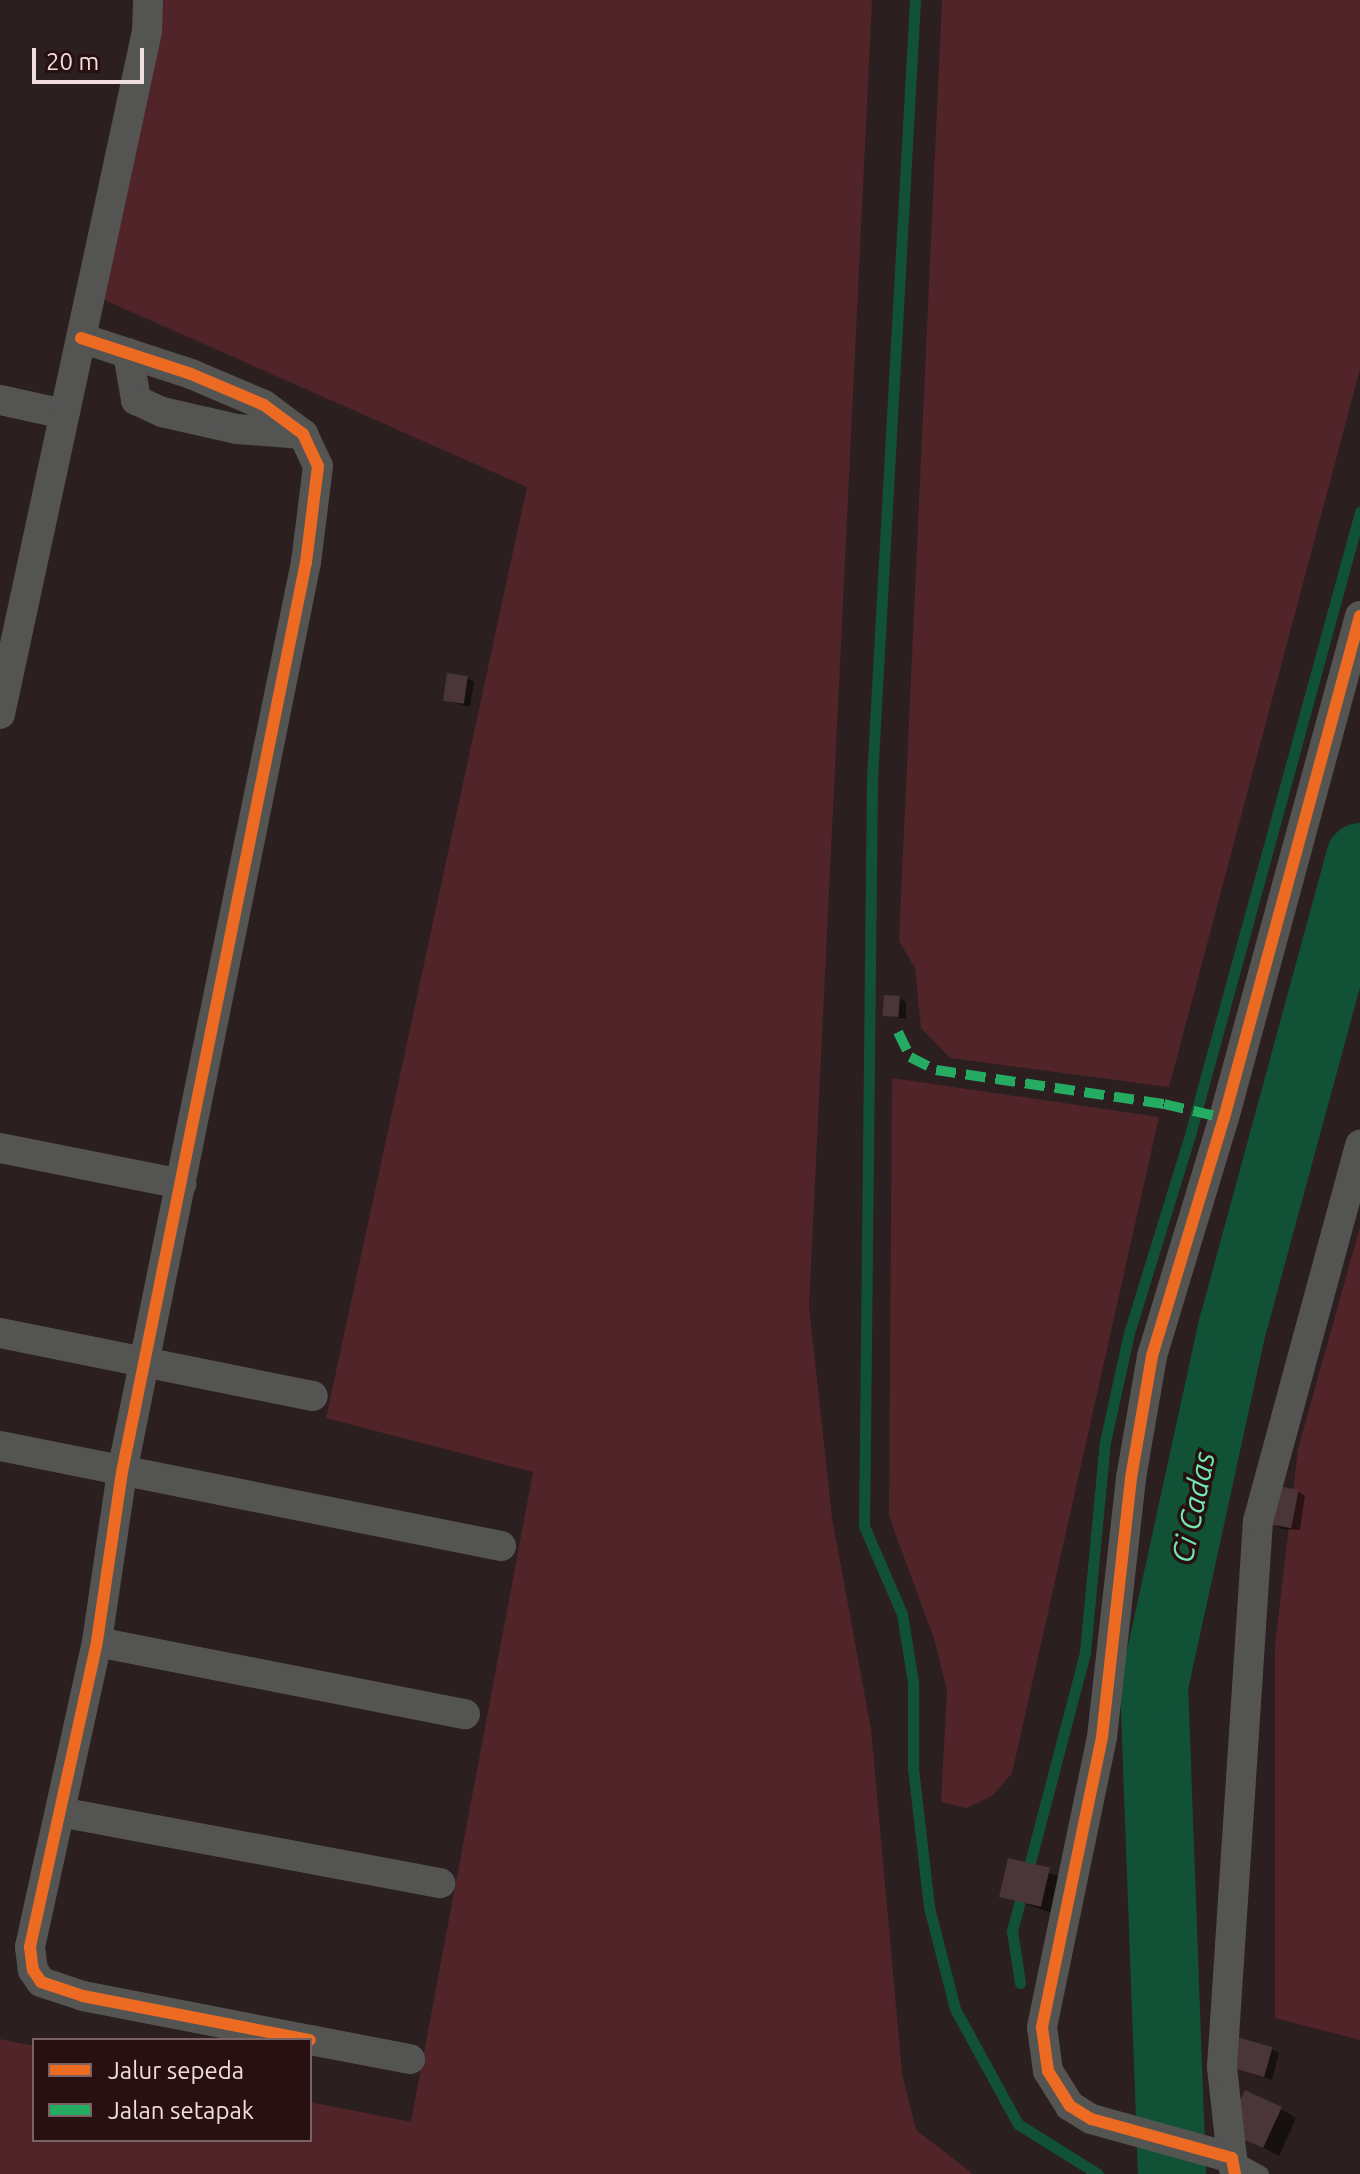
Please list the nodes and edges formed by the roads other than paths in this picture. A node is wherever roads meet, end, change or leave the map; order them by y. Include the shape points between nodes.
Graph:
1 (148, 0) edge
2 (81, 338) junction
3 (128, 353) junction
4 (0, 400) edge
5 (64, 414) junction
6 (303, 434) junction
7 (10, 612) edge
8 (1360, 616) edge
9 (0, 714) edge
10 (1360, 1145) edge
11 (0, 1148) edge
12 (181, 1184) junction
13 (0, 1333) edge
14 (146, 1362) junction
15 (313, 1396) dead end
16 (0, 1446) edge
17 (122, 1472) junction
18 (501, 1546) dead end
19 (97, 1642) junction
20 (465, 1714) dead end
21 (60, 1812) junction
22 (440, 1883) dead end
23 (300, 2038) edge
24 (312, 2040) edge
25 (410, 2059) dead end
26 (1225, 2161) edge
27 (1261, 2174) edge

1 - 2 street via 147,31
2 - 3 street
2 - 5 street
3 - 6 street via 264,405
3 - 6 street via 136,400 162,412 237,429
4 - 5 street
5 - 7 street
6 - 12 street via 318,466 306,562
7 - 9 street
8 - 26 street via 1224,1118 1152,1356 1131,1478 1102,1737 1042,2027 1055,2088 1091,2119
10 - 26 street via 1258,1521 1222,2067
11 - 12 street
12 - 14 street
13 - 14 street
14 - 15 street
14 - 17 street
16 - 17 street
17 - 18 street
17 - 19 street
19 - 20 street
19 - 21 street
21 - 22 street
21 - 23 street via 30,1947 33,1970 41,1982 83,1996
24 - 25 street
26 - 27 lane

